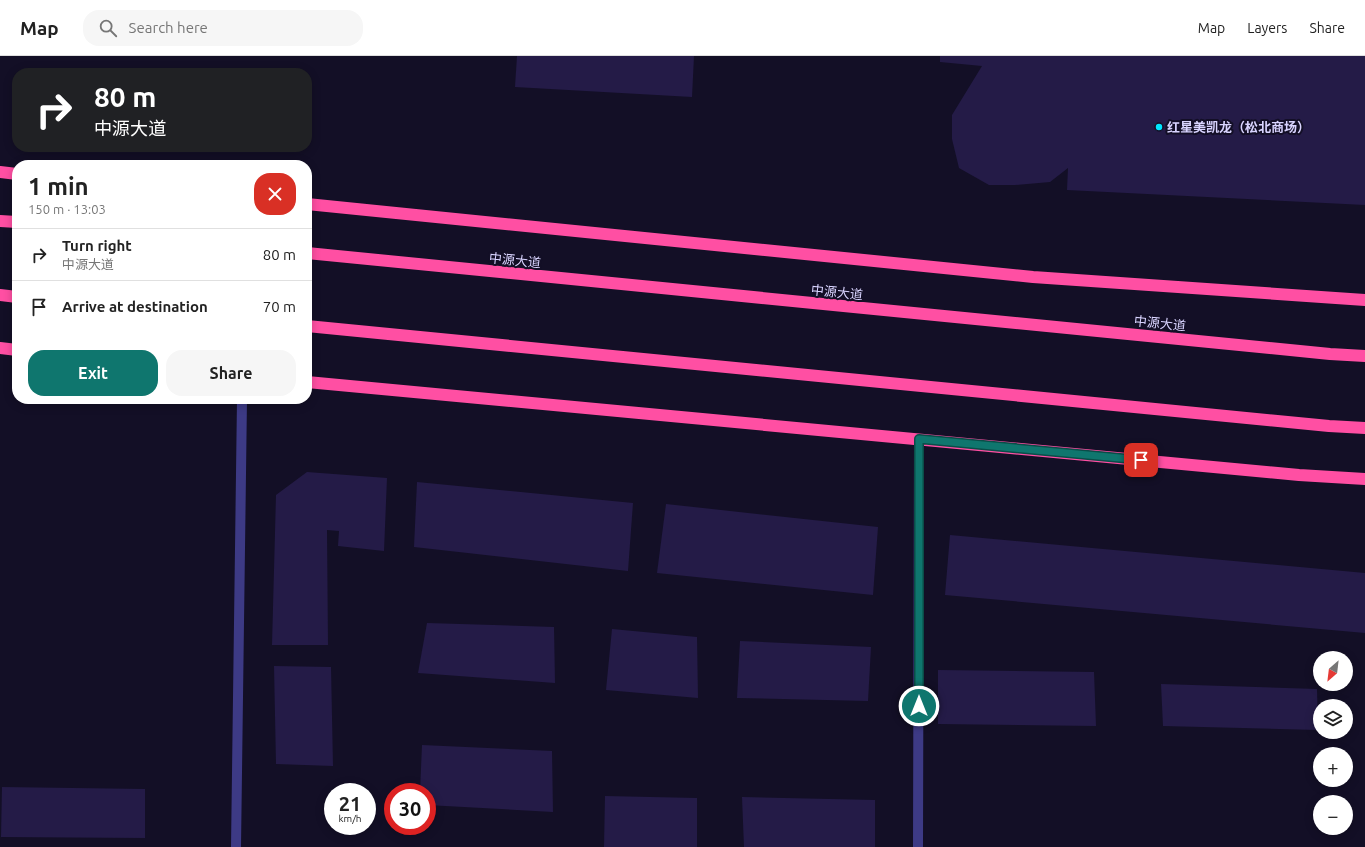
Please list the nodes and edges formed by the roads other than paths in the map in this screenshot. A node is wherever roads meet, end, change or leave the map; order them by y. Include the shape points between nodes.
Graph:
1 (0, 172) edge
2 (12, 173) edge
3 (312, 205) edge
4 (0, 221) edge
5 (12, 222) edge
6 (312, 253) edge
7 (0, 295) edge
8 (12, 296) edge
9 (1365, 300) edge
10 (312, 326) edge
11 (0, 348) edge
12 (12, 349) edge
13 (1365, 356) edge
14 (312, 382) edge
15 (242, 404) edge
16 (1365, 428) edge
17 (919, 439) junction
18 (1365, 479) edge
19 (236, 847) edge
20 (918, 847) edge

1 - 2 highway
3 - 9 highway via 1033,277
4 - 5 highway
6 - 13 highway, 中源大道
7 - 8 highway
10 - 16 highway
11 - 12 highway
14 - 17 highway
15 - 19 street
17 - 18 highway
17 - 20 street

